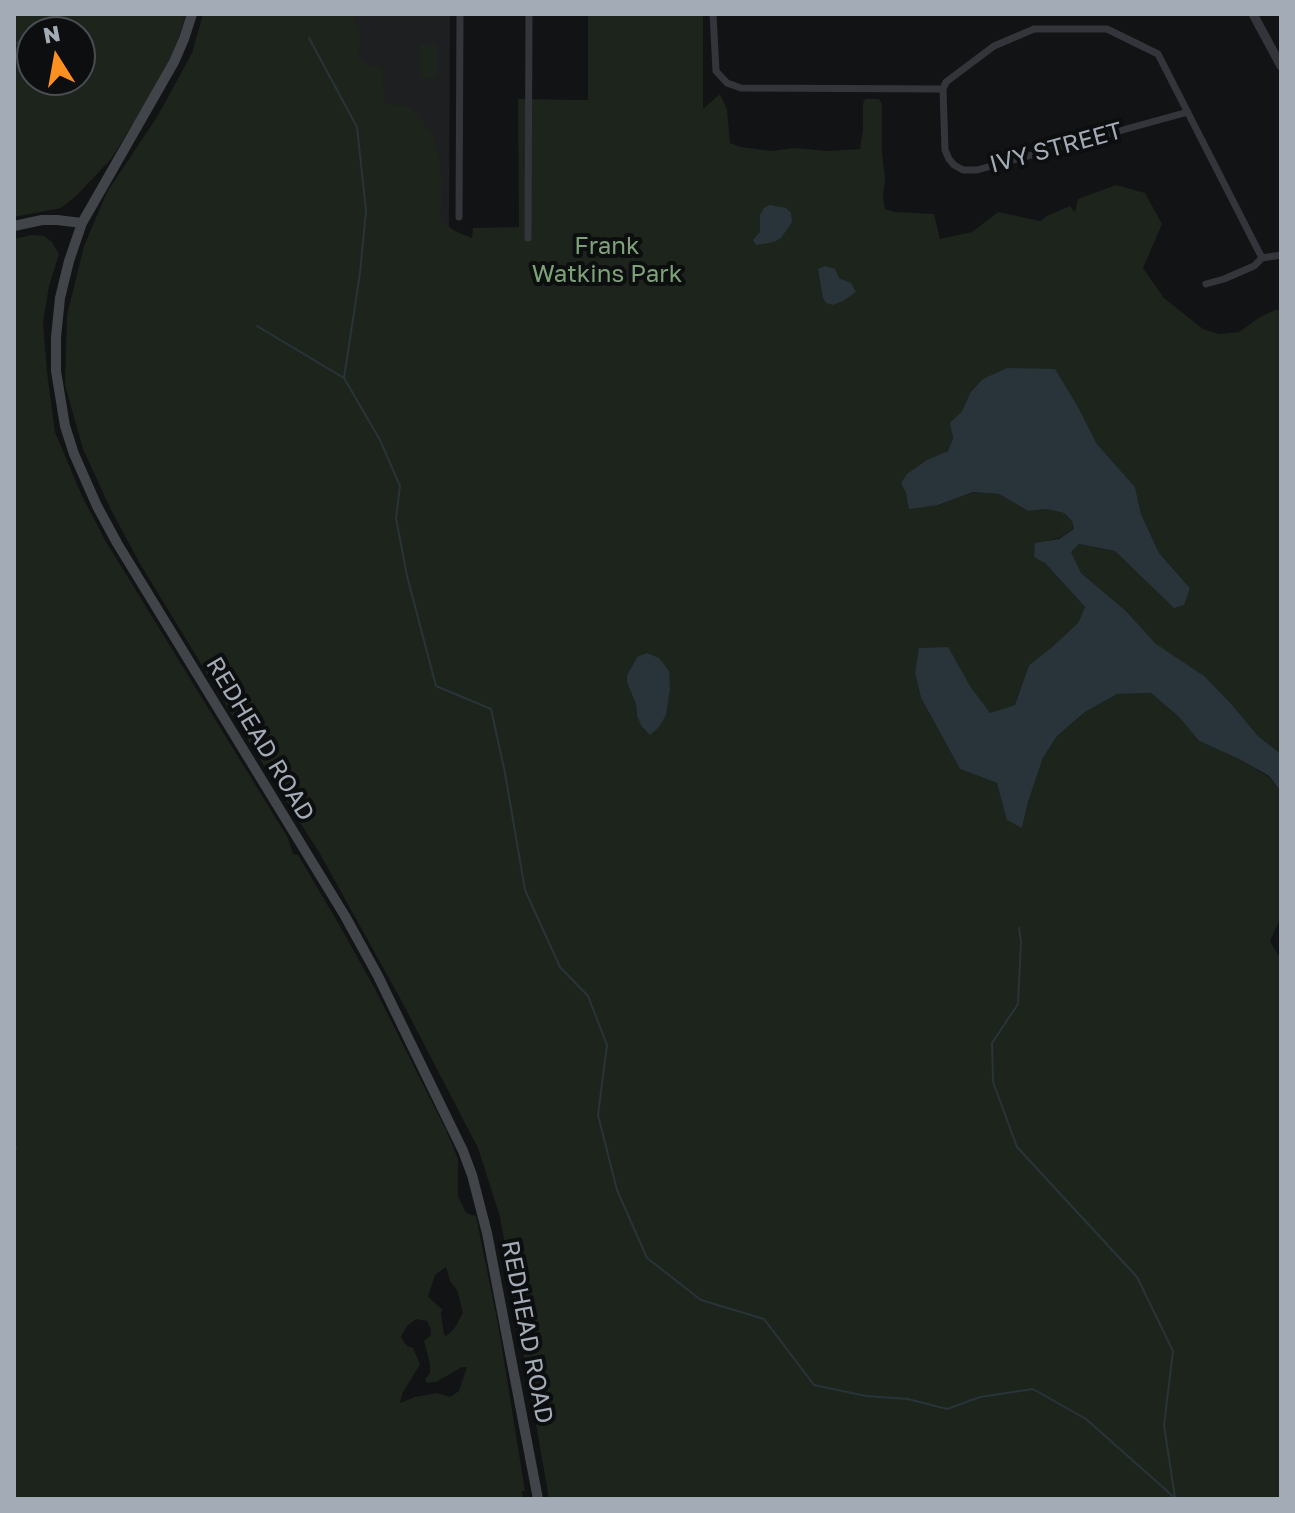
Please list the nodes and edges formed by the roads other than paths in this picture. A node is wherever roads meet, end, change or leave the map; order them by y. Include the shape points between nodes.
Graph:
1 (192, 14) edge
2 (460, 14) edge
3 (529, 14) edge
4 (713, 14) edge
5 (1253, 14) edge
6 (1281, 66) edge
7 (943, 89) junction
8 (1188, 112) junction
9 (459, 217) dead end
10 (82, 223) junction
11 (14, 226) edge
12 (528, 238) dead end
13 (1281, 255) edge
14 (1262, 258) junction
15 (1206, 284) dead end
16 (538, 1499) edge

1 - 10 main road, REDHEAD ROAD via 174,62
2 - 9 street
3 - 12 street
4 - 7 street via 716,71 741,88
5 - 6 street
7 - 8 street via 994,46 1034,29 1107,29 1158,54
7 - 8 street, IVY STREET via 945,150 963,170
8 - 14 street
10 - 11 main road via 42,220
10 - 16 main road, REDHEAD ROAD via 60,298 56,337 60,401 74,454 117,543 345,916 463,1151 487,1233
13 - 14 street
14 - 15 street

